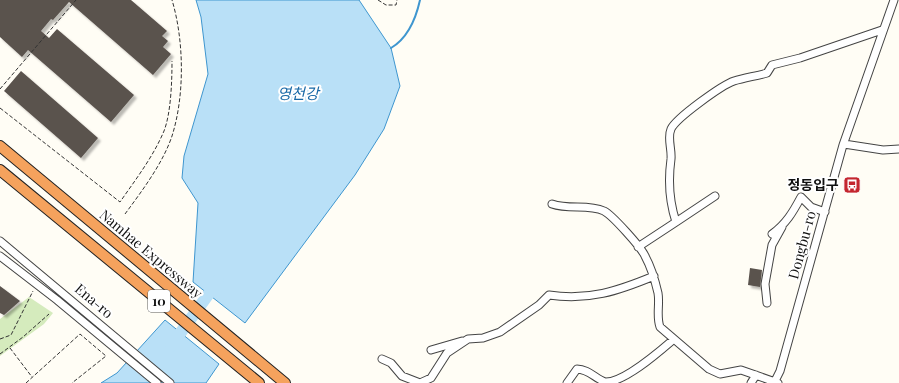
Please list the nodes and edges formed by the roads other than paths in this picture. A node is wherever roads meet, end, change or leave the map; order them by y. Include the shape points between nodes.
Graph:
1 (894, 0) edge
2 (882, 30) junction
3 (844, 144) junction
4 (0, 146) edge
5 (899, 149) edge
6 (0, 170) edge
7 (715, 196) dead end
8 (552, 204) dead end
9 (825, 212) junction
10 (676, 222) junction
11 (782, 227) junction
12 (772, 234) dead end
13 (0, 241) edge
14 (638, 247) junction
15 (0, 256) edge
16 (654, 276) junction
17 (767, 303) dead end
18 (468, 339) junction
19 (674, 339) junction
20 (431, 350) dead end
21 (382, 359) dead end
22 (756, 375) junction
23 (776, 382) edge
24 (157, 383) edge
25 (170, 383) edge
26 (259, 383) edge
27 (285, 383) edge
28 (567, 383) edge
29 (750, 383) edge

1 - 2 street, Dongbu-ro
2 - 3 street, Dongbu-ro
2 - 10 street via 772,65 767,73 733,81 686,111 671,128 672,152 668,181
3 - 5 street via 883,150
3 - 9 street, Dongbu-ro
4 - 27 highway, Namhae Expressway / 10
6 - 26 highway, 10
7 - 10 street
8 - 14 street via 605,211 619,223
9 - 11 street via 811,207 801,197
9 - 23 street, Dongbu-ro
10 - 14 street
11 - 12 street
11 - 17 street via 772,245 765,284
13 - 25 street, Ena-ro
14 - 16 street via 645,254
15 - 24 street, Ena-ro
16 - 18 street via 612,292 574,298 549,295 500,332 484,338
16 - 19 street via 659,296 660,327
18 - 20 street
18 - 21 street via 447,354 431,378 420,383 402,376 391,363
19 - 22 street via 709,369 720,374 741,370
19 - 28 street via 641,370 631,375 606,382 577,369
22 - 23 street
22 - 29 street

